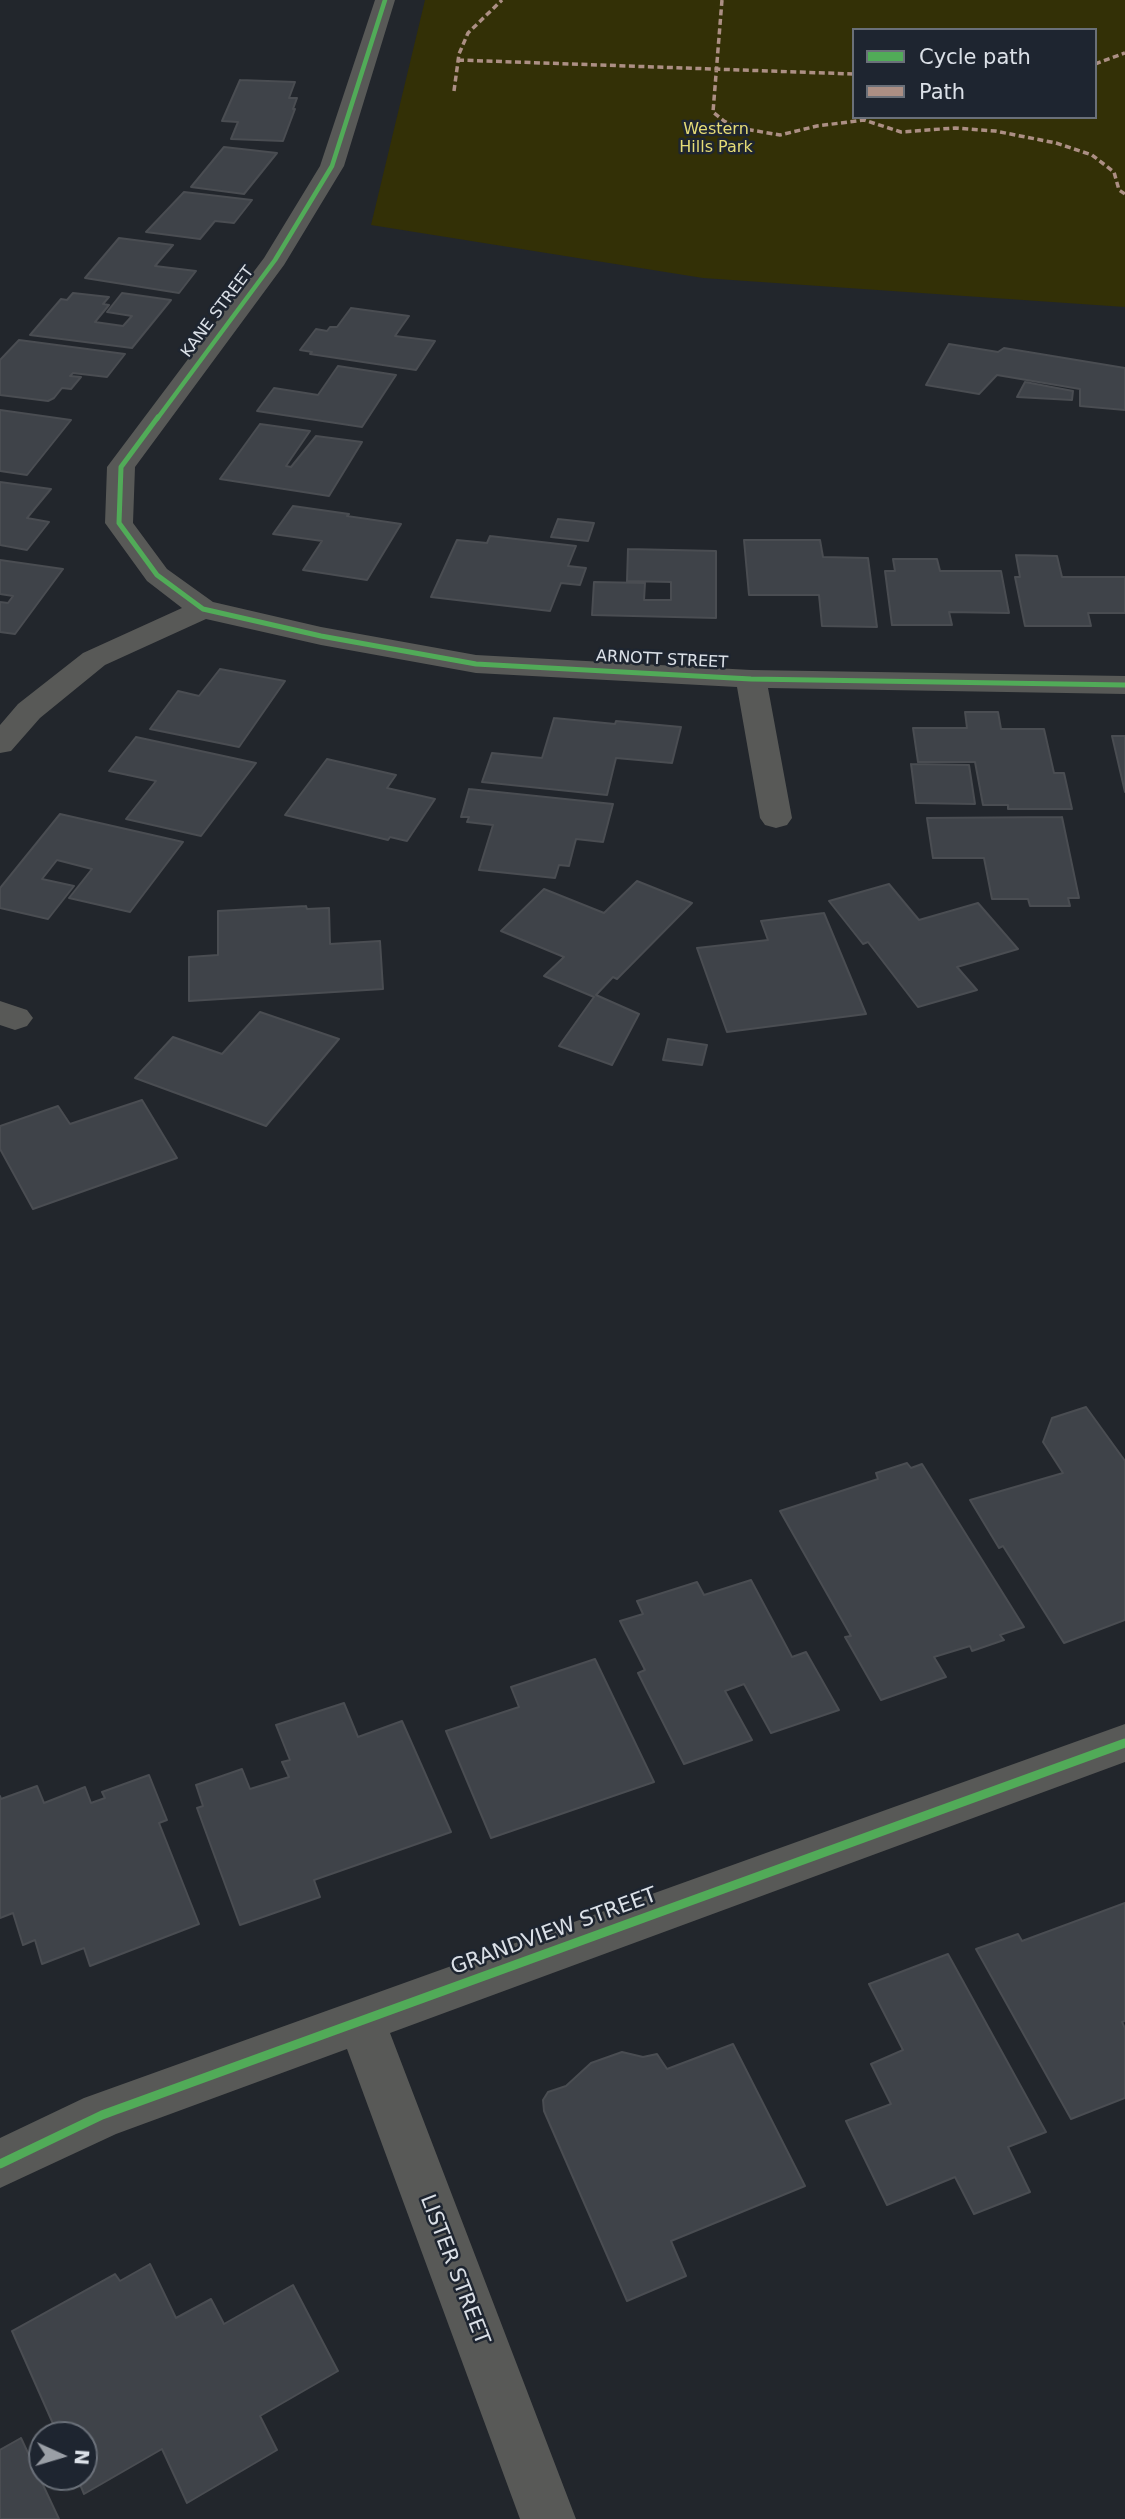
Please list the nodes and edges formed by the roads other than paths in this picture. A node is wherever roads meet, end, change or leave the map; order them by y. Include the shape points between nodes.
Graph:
1 (385, 0) edge
2 (203, 609) junction
3 (751, 679) junction
4 (1125, 685) edge
5 (0, 744) edge
6 (776, 818) dead end
7 (1125, 1743) edge
8 (361, 2021) junction
9 (0, 2164) edge
10 (548, 2519) edge

1 - 2 street, KANE STREET via 332,166 275,260 121,467 119,523 157,575
2 - 3 street, ARNOTT STREET via 321,636 476,663
2 - 5 street via 94,659 29,711
3 - 4 street, ARNOTT STREET
3 - 6 street
7 - 8 street, GRANDVIEW STREET
8 - 9 street, GRANDVIEW STREET via 102,2115
8 - 10 street, LISTER STREET

